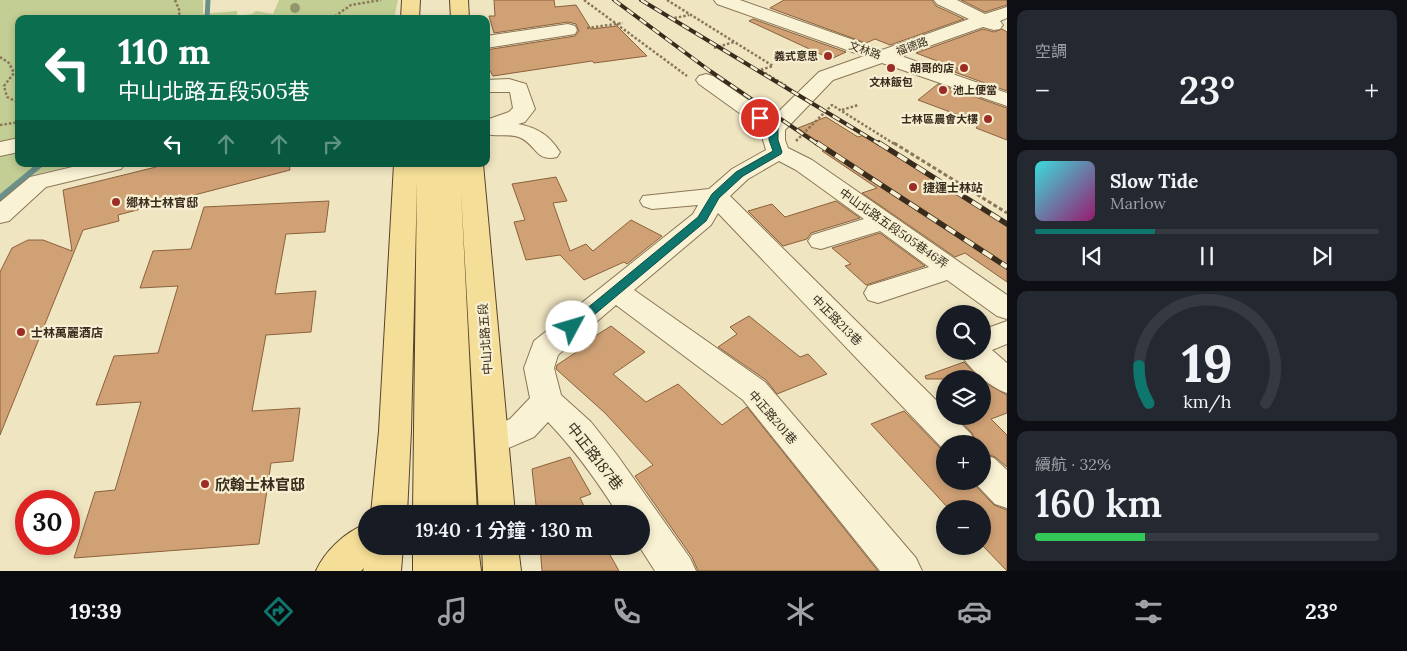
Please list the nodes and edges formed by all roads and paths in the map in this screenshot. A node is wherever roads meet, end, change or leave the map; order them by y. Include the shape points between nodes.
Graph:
1 (175, 0) edge
2 (381, 0) edge
3 (411, 0) edge
4 (459, 0) edge
5 (584, 0) edge
6 (667, 0) edge
7 (723, 0) edge
8 (944, 0) edge
9 (1007, 12) edge
10 (690, 14) junction
11 (179, 15) edge
12 (337, 15) edge
13 (410, 15) edge
14 (460, 15) edge
15 (670, 19) dead end
16 (984, 20) junction
17 (623, 23) dead end
18 (617, 24) junction
19 (568, 30) joint
20 (1007, 31) edge
21 (490, 41) edge
22 (734, 42) junction
23 (714, 48) dead end
24 (0, 57) edge
25 (884, 57) junction
26 (697, 78) joint
27 (490, 86) edge
28 (793, 90) dead end
29 (1007, 100) edge
30 (15, 102) edge
31 (858, 105) dead end
32 (842, 110) junction
33 (15, 123) edge
34 (0, 125) edge
35 (490, 127) edge
36 (490, 128) edge
37 (782, 141) junction
38 (15, 146) edge
39 (0, 149) edge
40 (549, 152) dead end
41 (101, 167) edge
42 (407, 167) edge
43 (429, 167) edge
44 (447, 167) edge
45 (471, 167) edge
46 (716, 196) junction
47 (652, 201) dead end
48 (1007, 213) edge
49 (0, 215) edge
50 (883, 222) junction
51 (821, 241) dead end
52 (428, 264) junction
53 (479, 264) junction
54 (952, 269) junction
55 (616, 291) junction
56 (878, 293) dead end
57 (1007, 309) edge
58 (1007, 332) edge
59 (991, 338) edge
60 (984, 360) edge
61 (1007, 381) edge
62 (547, 402) junction
63 (950, 435) edge
64 (492, 441) junction
65 (458, 457) junction
66 (991, 477) edge
67 (430, 480) junction
68 (1007, 493) edge
69 (390, 505) edge
70 (404, 505) edge
71 (431, 505) edge
72 (458, 505) edge
73 (496, 505) edge
74 (632, 505) edge
75 (650, 532) edge
76 (358, 549) edge
77 (384, 555) edge
78 (431, 555) edge
79 (461, 555) edge
80 (501, 555) edge
81 (335, 571) edge
82 (382, 571) edge
83 (432, 571) edge
84 (462, 571) edge
85 (502, 571) edge
86 (677, 571) edge
87 (903, 571) edge

1 - 11 path
2 - 12 path via 351,5
3 - 13 main road
4 - 14 main road
5 - 18 path
6 - 10 path
7 - 25 street, 文林路
8 - 16 street
9 - 16 street, 福德路
10 - 15 path
10 - 22 path
16 - 20 street
16 - 25 street, 福德路
17 - 18 path
18 - 19 path
18 - 26 path
19 - 21 street
22 - 23 path
22 - 28 path via 774,65 760,70
24 - 30 path via 9,63 14,73 4,86 7,98
25 - 29 street, 文林路
25 - 37 street, 福德路 via 826,76
26 - 37 street, 中山北路五段505巷46弄
27 - 35 street via 509,84 519,88 524,109 517,117
31 - 32 path
32 - 37 path via 832,105
32 - 48 path
33 - 34 path
36 - 40 street via 531,133
37 - 46 street, 福德路
37 - 50 street, 中山北路五段505巷46弄 via 804,165
38 - 39 street
41 - 49 street via 38,182
42 - 52 main road
43 - 52 main road
44 - 52 main road
45 - 53 main road, 中山北路五段
46 - 47 street
46 - 55 street, 福德路 via 702,219
46 - 63 street, 中正路213巷
50 - 51 street
50 - 54 street, 中山北路五段505巷46弄
52 - 53 main road
52 - 65 main road
52 - 67 main road
52 - 69 main road via 395,430
53 - 64 main road, 中山北路五段
54 - 56 street
54 - 57 street, 中山北路五段505巷46弄
55 - 62 street, 福德路 via 545,350 539,368
55 - 87 street, 中正路201巷 via 754,391
58 - 59 street
60 - 61 street
62 - 64 street via 522,428
62 - 74 street, 中正路187巷 via 579,432
64 - 65 main road
64 - 73 main road, 中山北路五段
65 - 67 main road
65 - 72 main road
66 - 68 street
67 - 70 main road
67 - 71 main road
75 - 86 street
76 - 81 main road
77 - 82 main road
78 - 83 main road
79 - 84 main road
80 - 85 main road

